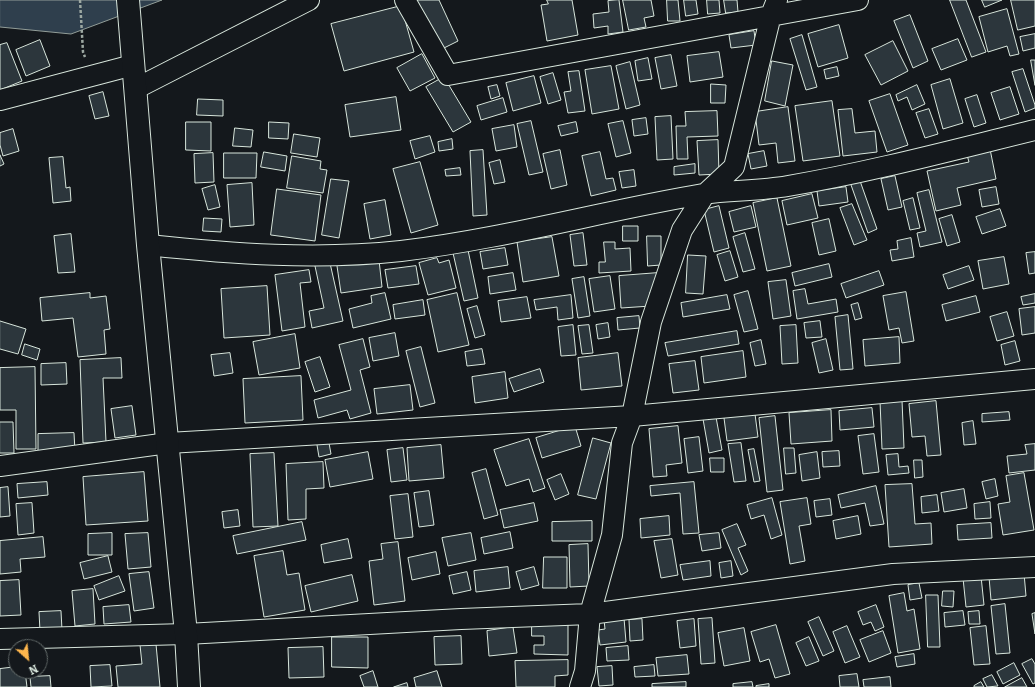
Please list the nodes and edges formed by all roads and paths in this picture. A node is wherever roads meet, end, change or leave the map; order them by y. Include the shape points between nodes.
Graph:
1 (80, 0) edge
2 (128, 0) edge
3 (309, 0) edge
4 (405, 0) edge
5 (858, 0) edge
6 (774, 7) edge
7 (83, 52) dead end
8 (133, 61) junction
9 (135, 90) junction
10 (0, 100) edge
11 (1035, 130) edge
12 (705, 194) junction
13 (148, 245) junction
14 (1035, 378) edge
15 (632, 416) junction
16 (168, 443) junction
17 (0, 466) edge
18 (1035, 567) edge
19 (590, 614) junction
20 (186, 634) junction
21 (0, 638) edge
22 (189, 687) edge
23 (580, 687) edge

1 - 7 path
2 - 8 highway
3 - 9 street
4 - 6 street via 448,75
5 - 6 street
6 - 12 street via 734,167
8 - 9 highway
8 - 10 street
9 - 13 highway
11 - 12 street via 786,187
12 - 13 street via 402,251 339,255 269,254
12 - 15 street via 682,230 651,322
13 - 16 highway
14 - 15 street
15 - 16 street
15 - 19 street via 622,443 612,535
16 - 17 street
16 - 20 highway
18 - 19 street via 893,574
19 - 20 street
19 - 23 street via 585,671
20 - 21 street
20 - 22 highway

